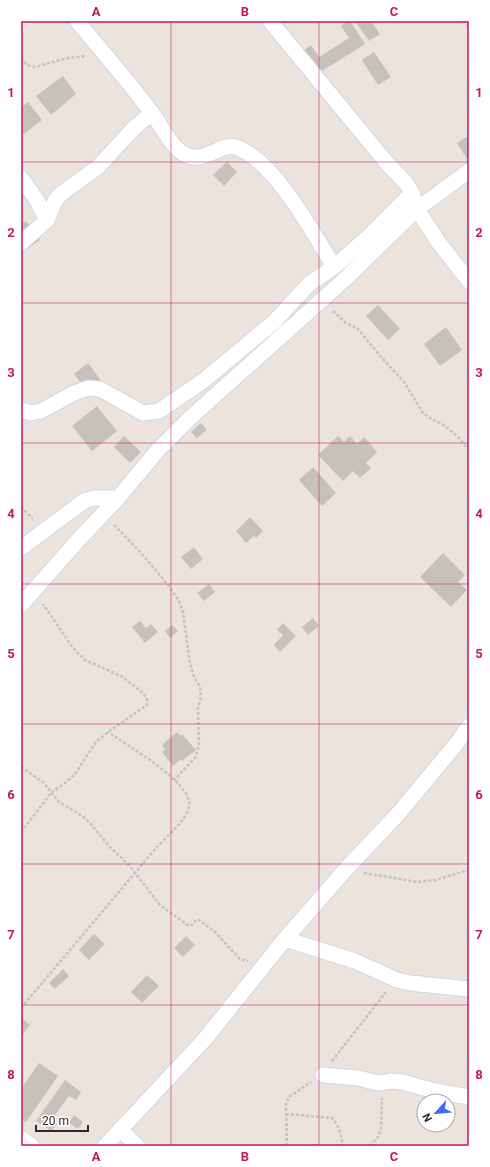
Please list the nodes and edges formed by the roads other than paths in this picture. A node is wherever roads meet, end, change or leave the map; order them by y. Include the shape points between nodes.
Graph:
1 (77, 21) edge
2 (270, 21) edge
3 (152, 113) junction
4 (469, 171) edge
5 (21, 178) edge
6 (412, 193) junction
7 (417, 209) junction
8 (47, 220) junction
9 (21, 243) edge
10 (334, 267) junction
11 (469, 281) edge
12 (21, 410) edge
13 (118, 498) junction
14 (21, 548) edge
15 (21, 605) edge
16 (469, 726) edge
17 (285, 939) junction
18 (469, 989) edge
19 (323, 1075) dead end
20 (469, 1097) edge
21 (120, 1129) junction
22 (21, 1138) edge
23 (32, 1146) edge
24 (105, 1146) edge
25 (137, 1146) edge

1 - 3 street
2 - 6 street
3 - 8 street via 134,128 98,167 56,199
3 - 10 street via 176,148 186,156 199,157 234,146 267,168 303,215
4 - 7 street
5 - 8 street
6 - 7 street
6 - 10 street via 368,238
7 - 11 street via 439,243
7 - 13 street via 344,280 191,417 158,450
8 - 9 street
10 - 12 street via 309,284 274,322 239,352 159,411 143,413 100,389 88,388 40,412
13 - 14 street via 94,498 84,501
13 - 15 street
16 - 17 street via 398,814
17 - 18 street via 355,961 397,980
17 - 21 street via 205,1039
19 - 20 street via 358,1078 370,1082 402,1082
21 - 24 street
21 - 25 street
22 - 23 street

